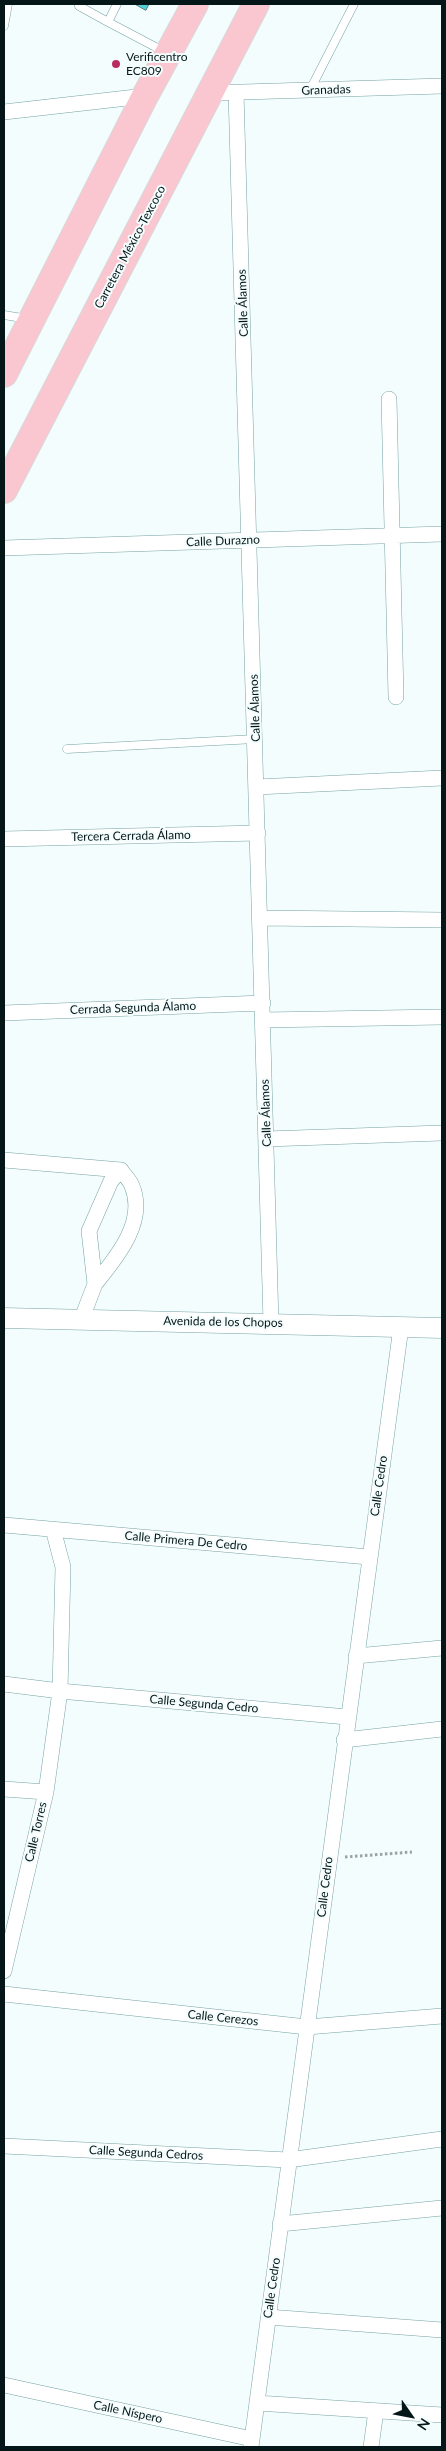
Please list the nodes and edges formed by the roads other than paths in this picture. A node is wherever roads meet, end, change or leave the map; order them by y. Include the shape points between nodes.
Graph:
1 (8, 4) edge
2 (117, 4) edge
3 (195, 4) edge
4 (256, 4) edge
5 (354, 4) edge
6 (78, 5) edge
7 (108, 22) junction
8 (4, 26) edge
9 (168, 54) junction
10 (442, 86) edge
11 (310, 90) junction
12 (236, 92) junction
13 (210, 93) junction
14 (145, 96) junction
15 (4, 112) edge
16 (4, 315) edge
17 (32, 320) junction
18 (5, 368) edge
19 (389, 398) dead end
20 (4, 490) edge
21 (442, 534) edge
22 (392, 535) junction
23 (250, 540) junction
24 (4, 548) edge
25 (396, 697) dead end
26 (256, 739) junction
27 (67, 749) dead end
28 (442, 778) edge
29 (257, 788) junction
30 (258, 833) junction
31 (4, 839) edge
32 (260, 918) junction
33 (442, 920) edge
34 (263, 1003) junction
35 (4, 1014) edge
36 (442, 1017) edge
37 (263, 1020) junction
38 (442, 1133) edge
39 (266, 1139) junction
40 (4, 1160) edge
41 (121, 1170) junction
42 (95, 1284) junction
43 (4, 1318) edge
44 (82, 1318) junction
45 (271, 1323) junction
46 (401, 1327) junction
47 (442, 1328) edge
48 (4, 1525) edge
49 (53, 1529) junction
50 (369, 1557) junction
51 (442, 1648) edge
52 (356, 1656) junction
53 (4, 1684) edge
54 (60, 1691) junction
55 (347, 1717) junction
56 (442, 1729) edge
57 (344, 1740) junction
58 (4, 1789) edge
59 (46, 1792) junction
60 (4, 1972) edge
61 (4, 1994) edge
62 (442, 2016) edge
63 (307, 2028) junction
64 (442, 2139) edge
65 (4, 2146) edge
66 (288, 2160) junction
67 (442, 2208) edge
68 (280, 2224) junction
69 (268, 2316) junction
70 (442, 2330) edge
71 (4, 2385) edge
72 (258, 2403) junction
73 (376, 2411) junction
74 (442, 2415) edge
75 (251, 2443) edge
76 (371, 2447) edge

1 - 8 lane
2 - 7 lane
3 - 9 highway
4 - 13 highway, Carretera México-Texcoco
5 - 11 lane
6 - 7 lane
7 - 9 lane
9 - 14 highway
10 - 11 street, Granadas
11 - 12 street, Granadas
12 - 13 street, Granadas
12 - 23 street, Calle Álamos
13 - 20 highway, Carretera México-Texcoco
14 - 15 street
14 - 17 highway
16 - 17 lane
17 - 18 highway
19 - 22 street
21 - 22 street, Calle Durazno
22 - 23 street, Calle Durazno
22 - 25 street
23 - 24 street, Calle Durazno
23 - 26 street, Calle Álamos
26 - 27 lane
26 - 29 street, Calle Álamos
28 - 29 street
29 - 30 street, Calle Álamos
30 - 31 street, Tercera Cerrada Álamo
30 - 32 street, Calle Álamos
32 - 33 street
32 - 34 street, Calle Álamos
34 - 35 street, Cerrada Segunda Álamo
34 - 37 street, Calle Álamos
36 - 37 street
37 - 39 street, Calle Álamos
38 - 39 street
39 - 45 street, Calle Álamos
40 - 41 street
41 - 42 street via 112,1181 89,1231
41 - 42 street via 132,1186 136,1206 130,1234
42 - 44 street
43 - 44 street, Avenida de los Chopos
44 - 45 street, Avenida de los Chopos
45 - 46 street, Avenida de los Chopos
46 - 47 street, Avenida de los Chopos
46 - 50 street, Calle Cedro
48 - 49 street, Calle Primera De Cedro
49 - 50 street, Calle Primera De Cedro
49 - 54 street, Calle Torres via 63,1567
50 - 52 street, Calle Cedro
51 - 52 street
52 - 55 street, Calle Cedro
53 - 54 street
54 - 55 street, Calle Segunda Cedro
54 - 59 street, Calle Torres
55 - 57 street, Calle Cedro
56 - 57 street
57 - 63 street, Calle Cedro
58 - 59 street
59 - 60 street, Calle Torres
61 - 63 street, Calle Cerezos
62 - 63 street, Calle Cerezos
63 - 66 street, Calle Cedro
64 - 66 street, Calle Segunda Cedros
65 - 66 street, Calle Segunda Cedros
66 - 68 street, Calle Cedro
67 - 68 street
68 - 69 street, Calle Cedro
69 - 70 street
69 - 72 street, Calle Cedro
71 - 75 street, Calle Níspero
72 - 73 street
72 - 75 street, Calle Cedro
73 - 74 street
73 - 76 street

